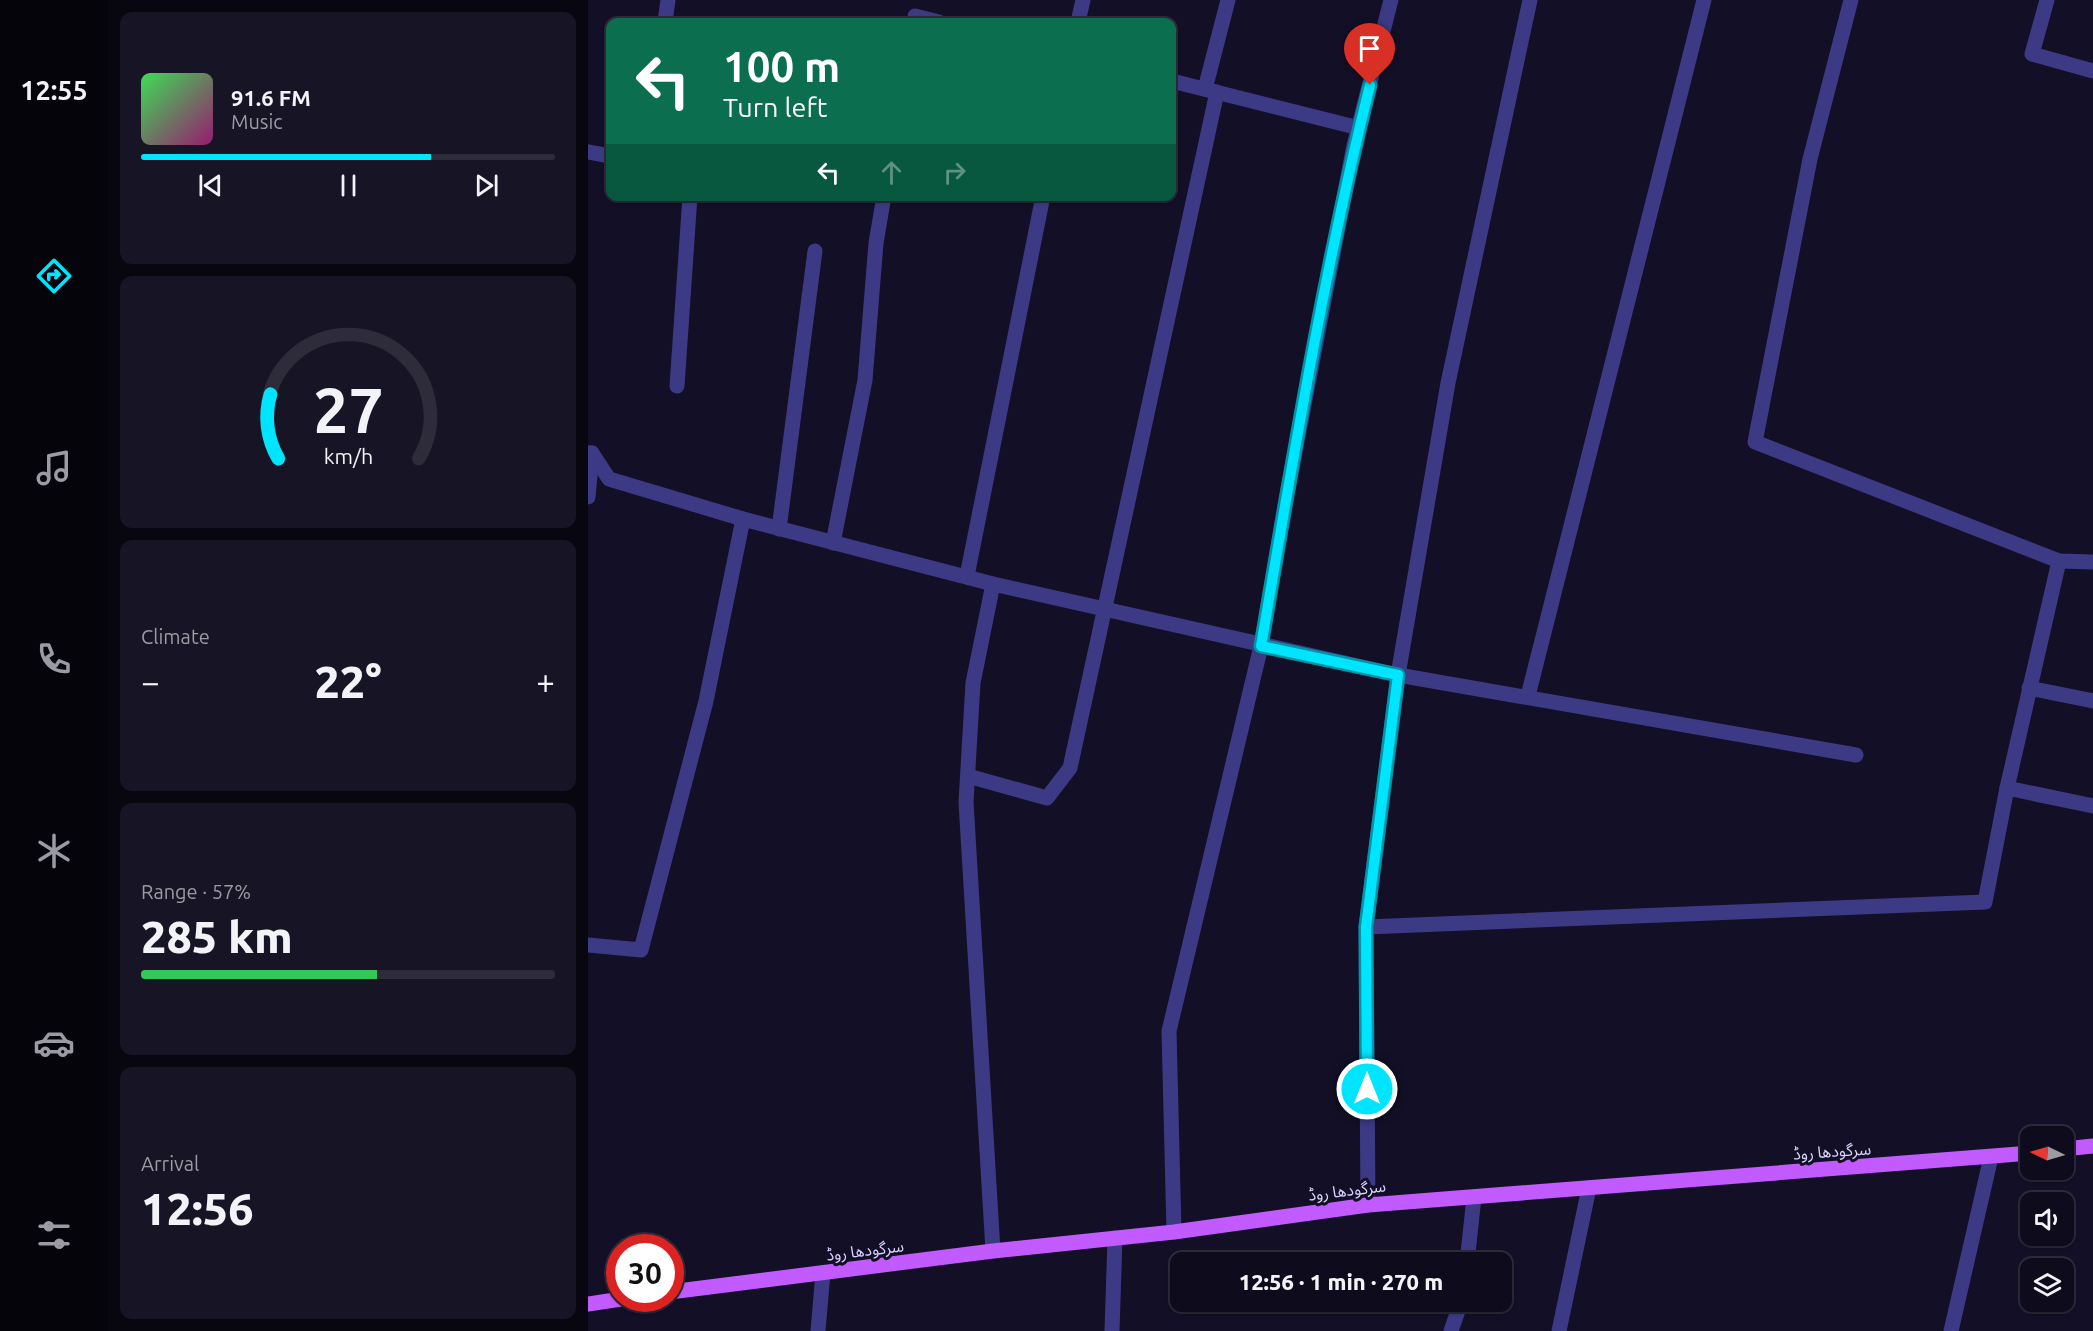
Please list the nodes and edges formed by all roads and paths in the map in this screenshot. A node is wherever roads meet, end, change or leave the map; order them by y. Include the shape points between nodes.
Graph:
1 (668, 0) edge
2 (918, 0) edge
3 (1083, 0) edge
4 (1228, 0) edge
5 (1391, 0) edge
6 (1530, 0) edge
7 (1704, 0) edge
8 (1851, 0) edge
9 (2047, 0) edge
10 (666, 18) edge
11 (914, 18) edge
12 (1079, 18) edge
13 (2093, 71) edge
14 (1176, 82) edge
15 (1211, 90) junction
16 (1359, 128) junction
17 (588, 152) edge
18 (606, 155) edge
19 (690, 201) edge
20 (883, 201) edge
21 (1042, 201) edge
22 (815, 251) dead end
23 (677, 386) dead end
24 (590, 453) edge
25 (588, 497) edge
26 (743, 519) junction
27 (779, 529) junction
28 (834, 543) junction
29 (2059, 561) junction
30 (2093, 562) edge
31 (968, 576) junction
32 (993, 584) junction
33 (1105, 610) junction
34 (1261, 646) junction
35 (1398, 675) junction
36 (2029, 688) junction
37 (1528, 696) junction
38 (2093, 701) edge
39 (1856, 755) dead end
40 (968, 776) junction
41 (2007, 788) junction
42 (2093, 806) edge
43 (1366, 927) junction
44 (588, 945) edge
45 (2093, 1146) edge
46 (2074, 1148) edge
47 (2020, 1154) edge
48 (1991, 1157) junction
49 (1589, 1188) junction
50 (1474, 1197) junction
51 (1368, 1205) junction
52 (1174, 1232) junction
53 (1115, 1238) junction
54 (993, 1251) junction
55 (1468, 1252) edge
56 (823, 1273) junction
57 (684, 1290) edge
58 (606, 1301) edge
59 (588, 1304) edge
60 (1458, 1312) edge
61 (818, 1331) edge
62 (1112, 1331) edge
63 (1451, 1331) edge
64 (1559, 1331) edge
65 (1951, 1331) edge

1 - 10 street
2 - 11 street
3 - 12 street
4 - 15 street
5 - 16 street
6 - 35 street via 1448,383
7 - 37 street
8 - 29 street via 1810,159 1755,441
9 - 13 street via 2032,54
14 - 15 street
15 - 16 street
15 - 33 street
16 - 34 street
17 - 18 street
19 - 23 street
20 - 28 street via 865,380
21 - 31 street
22 - 27 street
24 - 25 street
24 - 26 street via 609,479
26 - 27 street
26 - 44 street via 706,701 641,950
27 - 28 street
28 - 31 street
29 - 30 street
29 - 36 street
31 - 32 street
32 - 33 street
32 - 40 street via 973,683
33 - 34 street
33 - 40 street via 1070,768 1047,798
34 - 35 street
34 - 52 street via 1169,1030
35 - 37 street
35 - 43 street
36 - 38 street
36 - 41 street
37 - 39 street
40 - 54 street via 966,802
41 - 42 street
41 - 43 street via 1985,902
43 - 51 street
45 - 46 main road
47 - 48 main road, سرگودھا روڈ
48 - 49 main road, سرگودھا روڈ
48 - 65 street
49 - 50 main road, سرگودھا روڈ
49 - 64 street
50 - 51 main road, سرگودھا روڈ
50 - 55 street
51 - 52 main road, سرگودھا روڈ
52 - 53 main road, سرگودھا روڈ
53 - 54 main road, سرگودھا روڈ
53 - 62 street
54 - 56 main road, سرگودھا روڈ
56 - 57 main road, سرگودھا روڈ
56 - 61 street
58 - 59 main road
60 - 63 street

